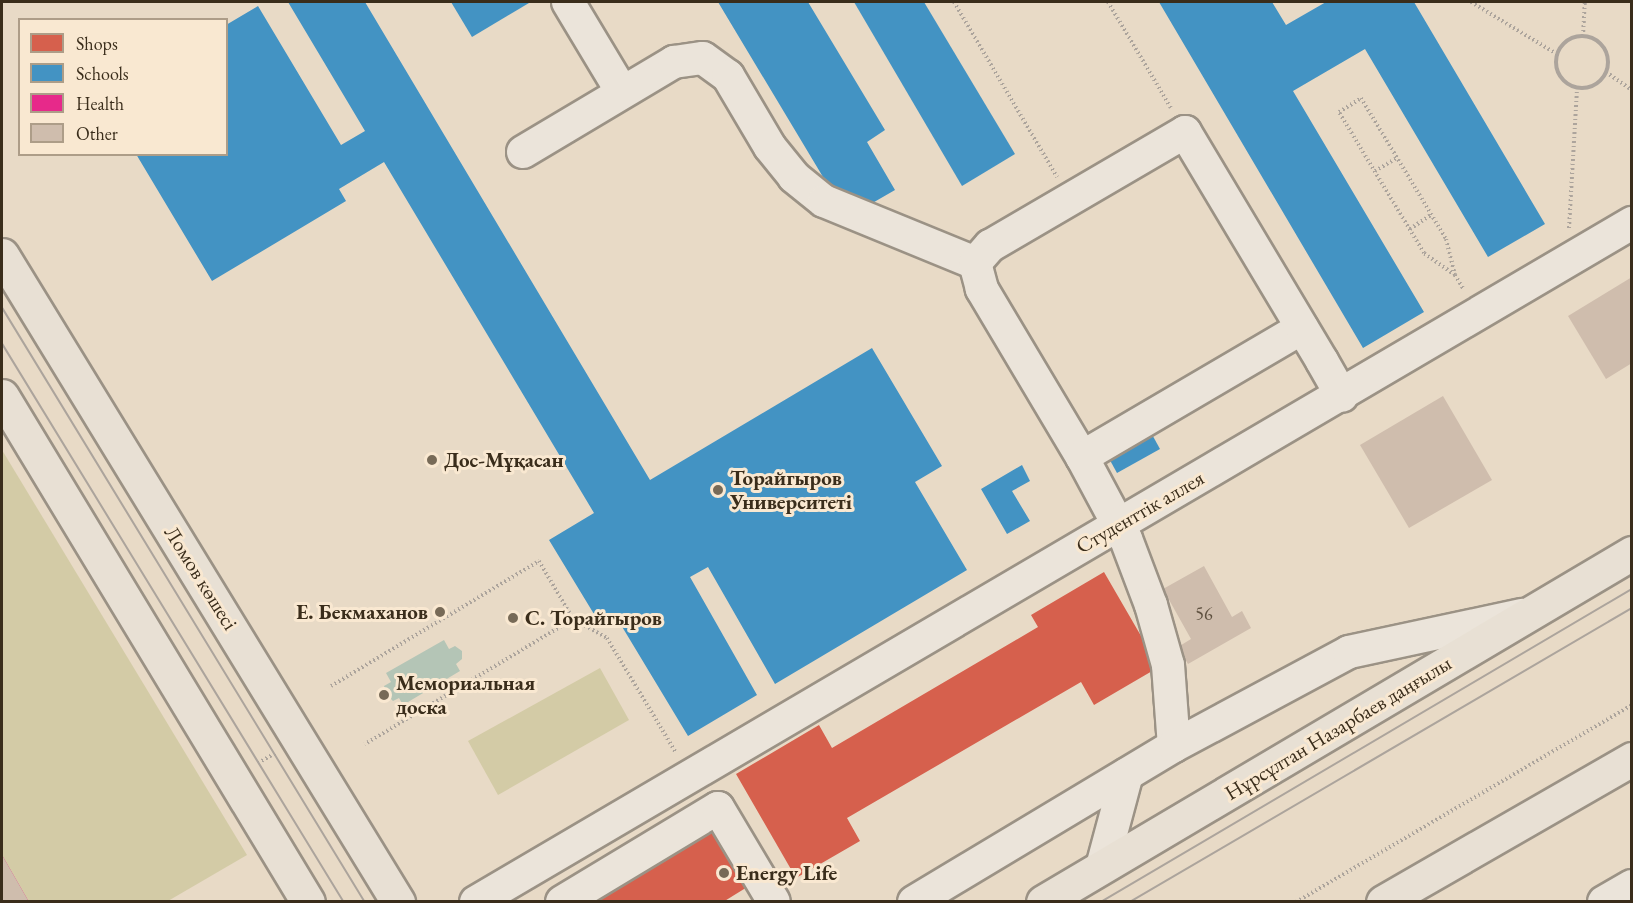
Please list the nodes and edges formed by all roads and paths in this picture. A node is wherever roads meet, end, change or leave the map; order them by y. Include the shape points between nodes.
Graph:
1 (567, 2) edge
2 (954, 2) edge
3 (1108, 2) edge
4 (1471, 2) edge
5 (1585, 2) edge
6 (1583, 36) junction
7 (1557, 54) junction
8 (1606, 72) junction
9 (1577, 88) junction
10 (1632, 90) edge
11 (622, 92) junction
12 (1185, 132) junction
13 (523, 152) dead end
14 (1396, 158) junction
15 (1375, 171) junction
16 (1070, 199) junction
17 (1431, 215) junction
18 (1632, 223) edge
19 (1410, 229) junction
20 (2, 255) edge
21 (975, 263) junction
22 (1565, 263) junction
23 (1302, 328) junction
24 (2, 396) edge
25 (1342, 396) junction
26 (1082, 457) junction
27 (1119, 524) junction
28 (1632, 553) edge
29 (1534, 612) junction
30 (573, 619) junction
31 (331, 686) dead end
32 (1632, 705) edge
33 (365, 744) dead end
34 (1173, 746) junction
35 (282, 748) dead end
36 (1632, 759) edge
37 (253, 767) dead end
38 (1127, 774) junction
39 (690, 775) junction
40 (1102, 867) junction
41 (1632, 886) edge
42 (308, 902) edge
43 (398, 902) edge
44 (477, 902) edge
45 (562, 902) edge
46 (774, 902) edge
47 (914, 902) edge
48 (1043, 902) edge
49 (1296, 902) edge
50 (1383, 902) edge
51 (1605, 902) edge

1 - 11 lane
2 - 16 path
3 - 12 path
4 - 7 path
5 - 6 path
6 - 7 path via 1564,42
6 - 8 path via 1597,40 1606,51
7 - 9 path via 1559,75
8 - 9 path via 1594,85
8 - 10 path
9 - 22 path
11 - 13 lane
11 - 21 lane via 674,62 703,58 728,76 770,147 794,177 824,201
12 - 16 lane
12 - 23 lane
14 - 15 path
14 - 15 path via 1361,98 1339,112
14 - 17 path
15 - 19 path
16 - 21 lane via 990,246
17 - 19 path
17 - 19 path via 1446,239 1455,275 1424,253
18 - 22 lane, Студенттік аллея
20 - 43 main road, Ломов көшесі
21 - 26 lane via 981,289
22 - 25 lane, Студенттік аллея
23 - 25 lane
23 - 26 lane
24 - 42 main road
25 - 27 lane, Студенттік аллея
26 - 27 lane
27 - 34 lane via 1151,605 1168,665
27 - 39 lane, Студенттік аллея
28 - 29 main road, Нұрсұлтан Назарбаев даңғылы
29 - 34 lane via 1349,651
29 - 40 main road, Нұрсұлтан Назарбаев даңғылы
30 - 31 path via 539,561
30 - 33 path
30 - 39 path via 607,638
32 - 49 path
34 - 38 lane
35 - 37 path
36 - 50 main road
38 - 40 lane
38 - 47 lane
39 - 44 lane, Студенттік аллея
40 - 48 main road, Нұрсұлтан Назарбаев даңғылы
41 - 51 lane
45 - 46 lane via 718,808

